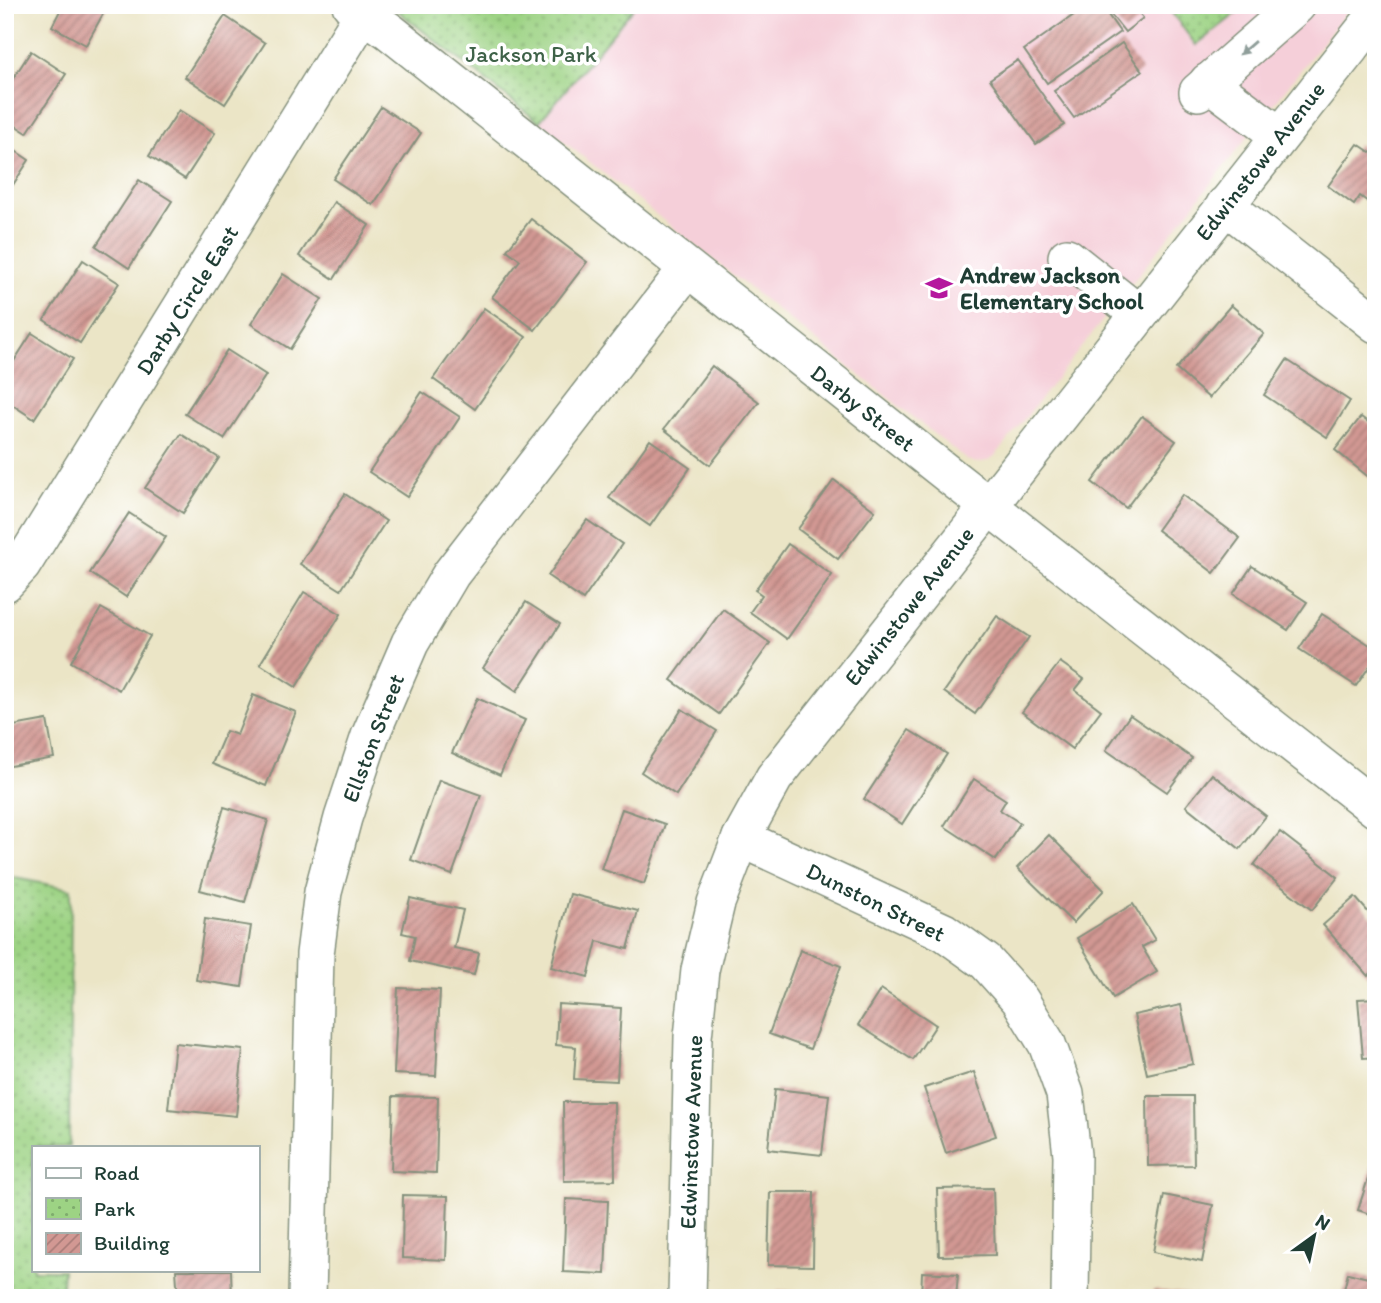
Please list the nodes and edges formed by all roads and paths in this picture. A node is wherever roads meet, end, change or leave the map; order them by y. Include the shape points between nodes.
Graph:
1 (1297, 5) edge
2 (357, 9) edge
3 (1376, 15) edge
4 (1280, 136) junction
5 (1225, 205) junction
6 (1066, 257) dead end
7 (687, 269) junction
8 (1139, 314) junction
9 (1376, 324) edge
10 (988, 506) junction
11 (5, 583) edge
12 (1376, 809) edge
13 (741, 838) junction
14 (307, 1298) edge
15 (687, 1298) edge
16 (1070, 1298) edge

1 -> 4 street via 1203,87
2 - 7 street, Darby Street
2 - 11 street, Darby Circle East via 22,565
3 - 4 street, Edwinstowe Avenue
4 - 5 street, Edwinstowe Avenue
5 - 8 street, Edwinstowe Avenue
5 - 9 street
6 - 8 street
7 - 10 street, Darby Street
7 - 14 street, Ellston Street via 451,574 410,643 370,736 323,892 315,954
8 - 10 street, Edwinstowe Avenue
10 - 12 street, Darby Street
10 - 13 street, Edwinstowe Avenue via 774,778
13 - 15 street, Edwinstowe Avenue via 716,903 700,971 693,1037
13 - 16 street, Dunston Street via 944,932 986,962 1020,1000 1047,1044 1065,1094 1072,1155

